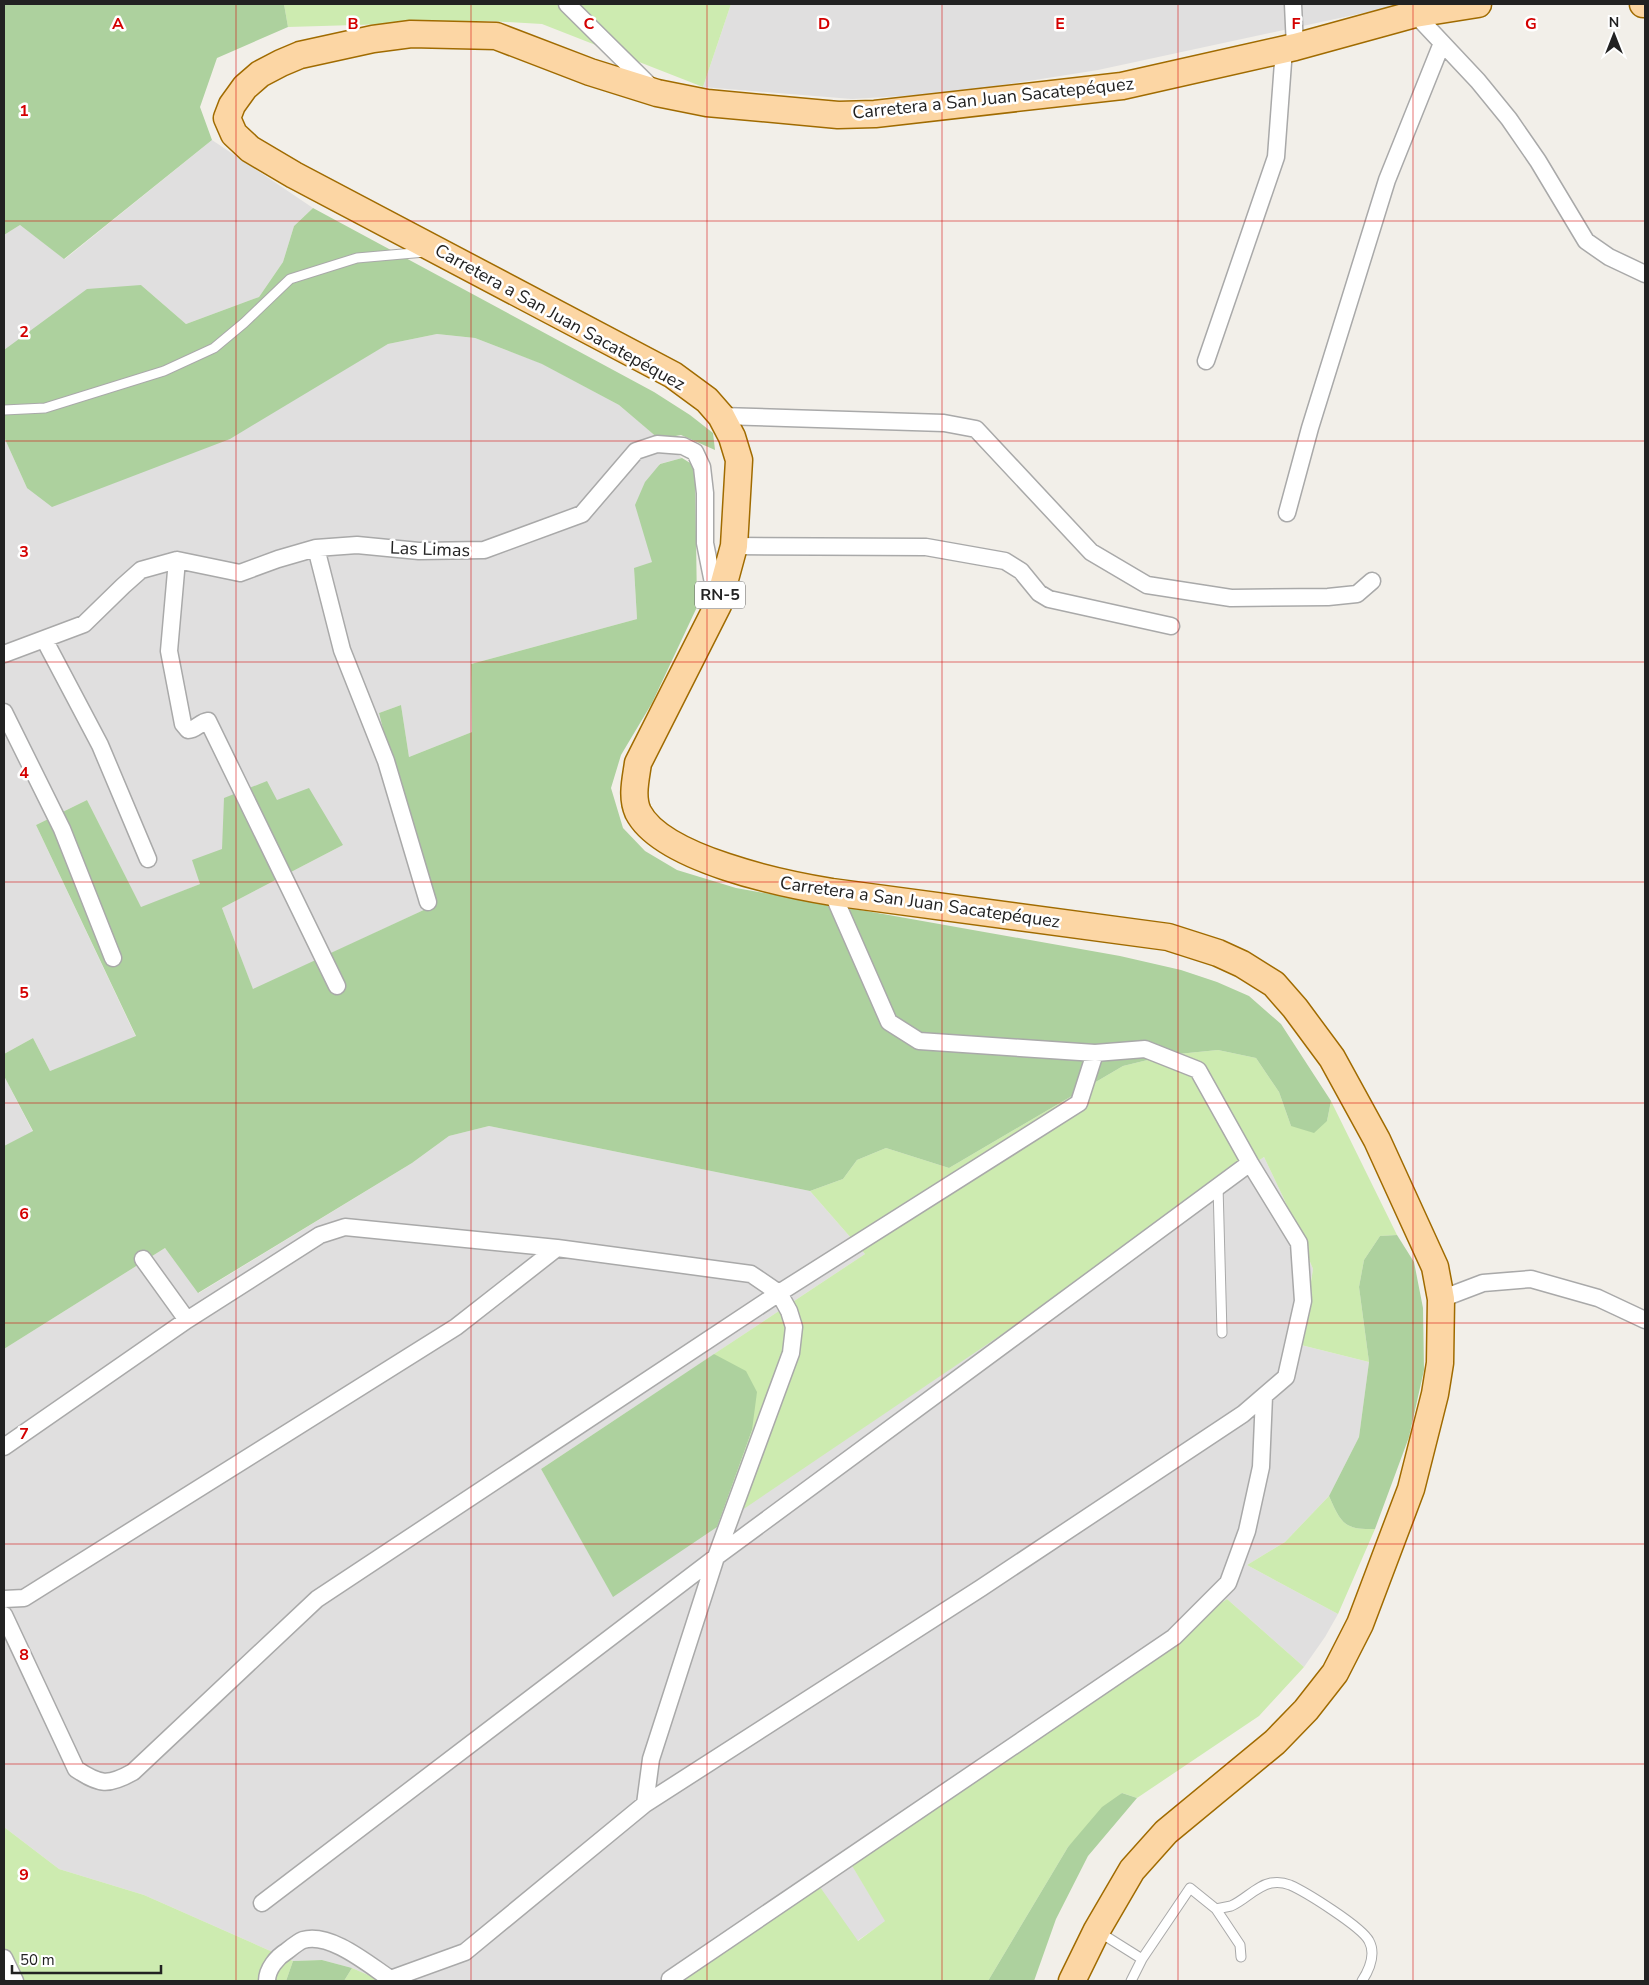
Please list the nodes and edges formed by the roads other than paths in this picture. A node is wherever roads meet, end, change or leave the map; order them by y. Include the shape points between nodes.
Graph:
1 (567, 4) edge
2 (1293, 4) edge
3 (1478, 4) edge
4 (1415, 14) junction
5 (1442, 43) junction
6 (1290, 48) junction
7 (657, 93) junction
8 (439, 250) junction
9 (1645, 274) edge
10 (1206, 361) dead end
11 (4, 410) edge
12 (721, 416) junction
13 (1287, 513) dead end
14 (734, 546) junction
15 (316, 548) junction
16 (177, 560) junction
17 (1372, 581) dead end
18 (718, 605) junction
19 (1171, 626) dead end
20 (44, 639) junction
21 (4, 654) edge
22 (4, 712) edge
23 (148, 858) dead end
24 (832, 892) junction
25 (428, 902) dead end
26 (113, 958) dead end
27 (337, 986) dead end
28 (1095, 1053) junction
29 (1250, 1163) junction
30 (1218, 1185) junction
31 (557, 1248) junction
32 (143, 1259) dead end
33 (779, 1293) junction
34 (1441, 1299) junction
35 (187, 1320) junction
36 (1645, 1320) edge
37 (1222, 1333) dead end
38 (1264, 1396) junction
39 (4, 1447) edge
40 (716, 1557) junction
41 (4, 1599) edge
42 (4, 1615) edge
43 (645, 1804) junction
44 (262, 1903) dead end
45 (1216, 1910) junction
46 (1097, 1930) junction
47 (1242, 1957) dead end
48 (4, 1958) edge
49 (1142, 1959) junction
50 (670, 1979) dead end
51 (387, 1980) edge
52 (15, 1981) edge
53 (266, 1981) edge
54 (1072, 1981) edge
55 (1131, 1981) edge
56 (1362, 1981) edge

1 - 7 street
2 - 6 street
3 - 4 main road, Carretera a San Juan Sacatepéquez / RN-5
4 - 5 street
4 - 6 main road, Carretera a San Juan Sacatepéquez / RN-5
5 - 9 street via 1510,119 1586,241 1609,257
5 - 13 street via 1387,180
6 - 7 main road, Carretera a San Juan Sacatepéquez / RN-5 via 1122,86 875,114 838,115 707,103
6 - 10 street via 1276,157
7 - 8 main road, Carretera a San Juan Sacatepéquez / RN-5 via 590,72 496,36 437,34 373,39 300,55 260,74 245,87 227,118 234,134 250,149
8 - 11 lane via 357,258 290,279 214,348 164,371 45,408
8 - 12 main road, Carretera a San Juan Sacatepéquez / RN-5 via 673,375 707,400
12 - 14 main road, Carretera a San Juan Sacatepéquez / RN-5 via 739,460
12 - 17 street via 944,423 976,429 1091,552 1147,586 1230,598 1328,597 1357,594
14 - 18 main road, Carretera a San Juan Sacatepéquez / RN-5
14 - 19 street via 926,547 979,556 1006,561 1049,599
15 - 16 street, Las Limas via 240,573
15 - 18 street, Las Limas via 356,545 419,551 484,550 582,514 636,451 657,444 683,446 695,452 702,467 705,543
15 - 25 street via 342,650 386,761
16 - 20 street, Las Limas via 141,570 84,624
16 - 27 street via 169,651 183,724 192,730 208,722
18 - 24 main road, Carretera a San Juan Sacatepéquez / RN-5 via 638,763 634,786 638,811 650,829 711,862 791,885
20 - 21 street, Las Limas
20 - 23 street via 100,744
22 - 26 street via 62,829
24 - 28 street via 889,1022 919,1041
24 - 34 main road, Carretera a San Juan Sacatepéquez / RN-5 via 1168,937 1218,953 1274,984 1332,1058 1351,1090 1435,1267
28 - 29 street via 1145,1048 1198,1070
28 - 33 street via 1079,1103
29 - 30 street
29 - 38 street via 1298,1242 1303,1301 1286,1377
30 - 37 lane
30 - 40 street
31 - 33 street via 751,1274
31 - 35 street via 345,1227 320,1235
31 - 41 street via 456,1328 24,1598
32 - 35 street
33 - 40 street via 794,1328 791,1352
33 - 42 street via 317,1599 133,1772 118,1781 103,1784 76,1769
34 - 36 street via 1483,1283 1531,1279 1598,1298
34 - 46 main road, Carretera a San Juan Sacatepéquez / RN-5 via 1440,1363 1411,1489 1360,1624 1335,1673 1275,1742 1166,1832 1132,1870
35 - 39 street
38 - 43 street via 1243,1414 990,1582
38 - 50 street via 1261,1468 1247,1531 1228,1583 1174,1637
40 - 43 street via 651,1759
40 - 44 street
43 - 51 street via 465,1952
45 - 47 lane via 1240,1945
45 - 49 lane via 1190,1888
45 - 56 lane via 1232,1906 1271,1883 1289,1884 1357,1928 1369,1940 1372,1953 1369,1969
46 - 49 lane
46 - 54 main road, Carretera a San Juan Sacatepéquez / RN-5
48 - 52 street
49 - 55 lane
51 - 53 street via 357,1957 324,1939 303,1940 279,1956

